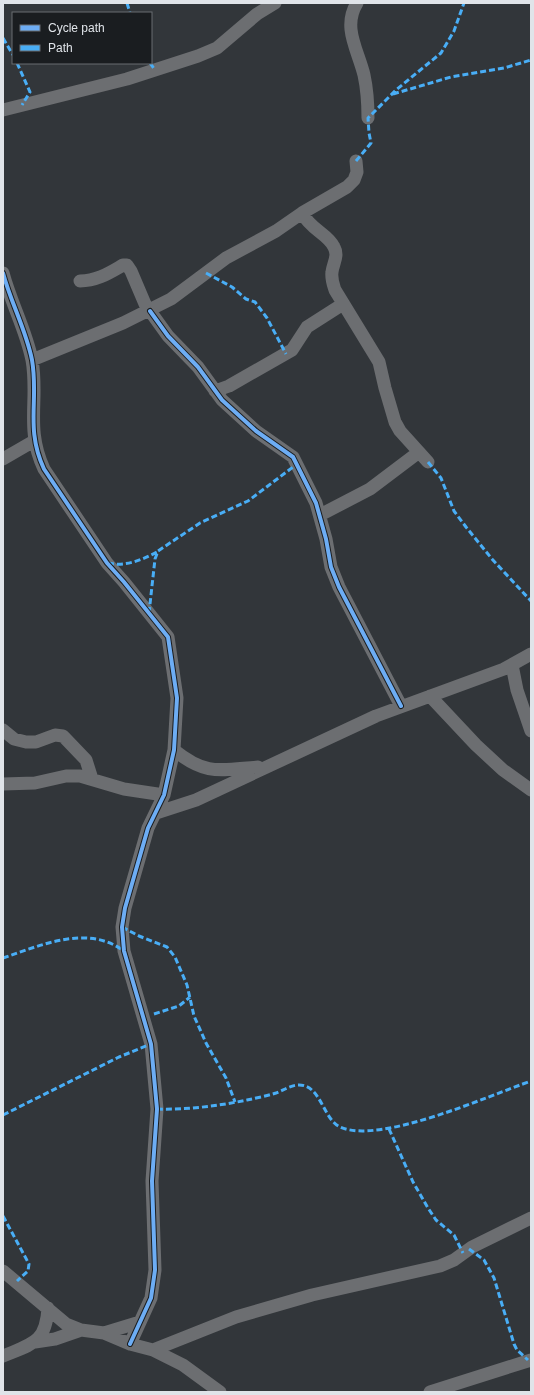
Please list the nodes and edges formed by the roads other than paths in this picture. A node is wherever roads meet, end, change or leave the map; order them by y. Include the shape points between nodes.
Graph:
1 (275, 3) edge
2 (357, 3) edge
3 (3, 110) edge
4 (368, 118) dead end
5 (356, 161) dead end
6 (302, 213) junction
7 (3, 273) edge
8 (80, 281) dead end
9 (342, 304) junction
10 (149, 311) junction
11 (32, 360) junction
12 (215, 391) junction
13 (34, 442) junction
14 (419, 452) junction
15 (3, 459) edge
16 (428, 462) dead end
17 (320, 515) junction
18 (531, 654) edge
19 (512, 665) junction
20 (430, 696) junction
21 (401, 706) junction
22 (3, 730) edge
23 (531, 731) edge
24 (174, 750) junction
25 (266, 767) junction
26 (92, 778) junction
27 (3, 784) edge
28 (531, 790) edge
29 (164, 795) junction
30 (156, 813) junction
31 (531, 1218) edge
32 (3, 1271) edge
33 (48, 1308) junction
34 (140, 1322) junction
35 (81, 1330) junction
36 (104, 1333) junction
37 (35, 1342) junction
38 (130, 1344) junction
39 (153, 1350) junction
40 (3, 1356) edge
41 (531, 1360) edge
42 (220, 1392) edge
43 (430, 1392) edge

1 - 3 street via 257,14 217,48 198,56 127,79
2 - 4 street via 352,15 351,34 364,73
5 - 6 street via 357,172 354,180
6 - 9 street via 314,229 334,247 336,253 331,277
6 - 10 street via 276,231 226,258 171,299
7 - 11 street
8 - 10 street via 102,277 124,265 127,266
9 - 12 street via 307,327 292,350 229,386
9 - 14 street via 379,362 395,422
10 - 11 street
10 - 12 street via 168,336 198,367
11 - 13 street
12 - 17 street via 244,421 293,457
13 - 15 street
13 - 24 street via 44,469 75,518 107,563 168,637 177,698
14 - 16 street
14 - 17 street via 370,489
17 - 21 street via 331,567
18 - 19 street
19 - 20 street
19 - 23 street via 517,690
20 - 21 street
20 - 28 street via 476,745
21 - 25 street
22 - 26 street via 14,739 26,742 36,742 54,735 63,736 86,760
24 - 25 street via 195,765 216,770
24 - 29 street
25 - 30 street via 196,800
26 - 27 street via 66,776 35,783
26 - 29 street via 124,789
29 - 30 street
30 - 34 street via 148,828 122,927 124,951 151,1044 157,1109 152,1181 155,1270 151,1298
31 - 39 street via 440,1266 312,1295 236,1317
32 - 33 street
33 - 35 street via 66,1324
33 - 37 street via 44,1333
34 - 36 street
34 - 38 street
35 - 36 street
35 - 37 street via 55,1339
36 - 38 street
37 - 40 street
38 - 39 street
39 - 42 street via 183,1365
41 - 43 street

